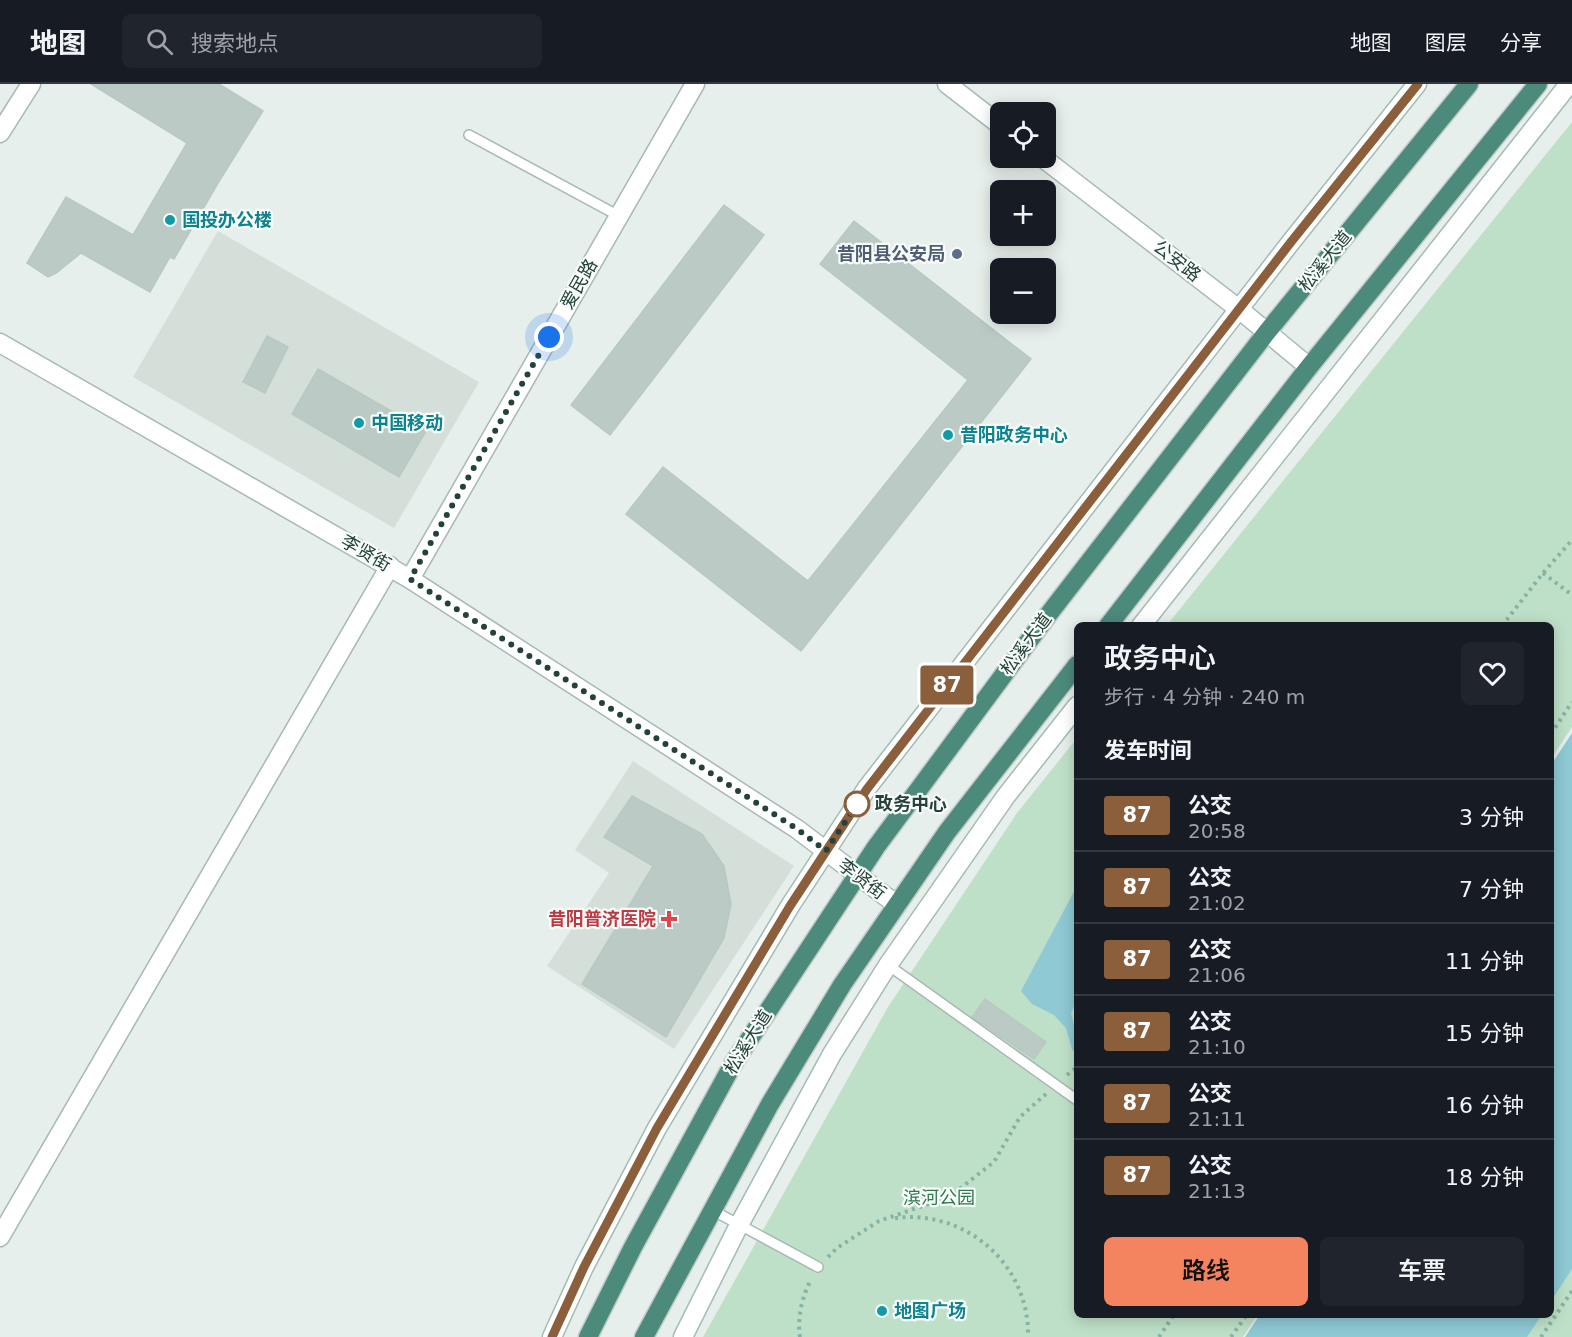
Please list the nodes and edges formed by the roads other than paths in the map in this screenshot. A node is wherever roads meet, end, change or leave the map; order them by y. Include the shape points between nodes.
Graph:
1 (31, 84) edge
2 (695, 84) edge
3 (947, 84) edge
4 (1418, 84) edge
5 (1469, 84) edge
6 (1538, 84) edge
7 (1569, 84) edge
8 (990, 117) edge
9 (0, 133) edge
10 (469, 135) dead end
11 (1056, 168) edge
12 (619, 216) junction
13 (1240, 310) junction
14 (1267, 332) junction
15 (0, 343) edge
16 (1309, 367) junction
17 (390, 566) junction
18 (410, 579) junction
19 (1111, 622) edge
20 (1144, 622) edge
21 (1074, 669) edge
22 (1074, 710) edge
23 (826, 851) junction
24 (857, 876) junction
25 (897, 905) junction
26 (888, 965) junction
27 (1074, 1098) edge
28 (712, 1210) junction
29 (739, 1225) junction
30 (0, 1237) edge
31 (818, 1267) road end
32 (552, 1337) edge
33 (588, 1337) edge
34 (644, 1337) edge
35 (683, 1337) edge

1 - 9 main road
2 - 12 main road, 爱民路
3 - 8 main road
4 - 13 main road
5 - 14 highway, 松溪大道
6 - 16 highway
7 - 20 main road
10 - 12 lane
11 - 13 main road, 公安路
12 - 18 main road, 爱民路
13 - 14 main road, 公安路
13 - 23 main road via 874,779
14 - 16 main road, 公安路
14 - 24 highway, 松溪大道 via 1048,615
15 - 17 main road, 李贤街
16 - 19 highway
17 - 18 main road, 李贤街
17 - 30 main road
18 - 23 main road, 李贤街
21 - 25 highway via 947,832
22 - 26 main road via 1006,796
23 - 24 main road, 李贤街
23 - 32 main road via 657,1128
24 - 25 main road, 李贤街
24 - 33 highway, 松溪大道 via 733,1064
25 - 28 highway via 842,985
26 - 27 lane
26 - 29 main road via 832,1054
28 - 29 lane
28 - 34 highway
29 - 31 lane
29 - 35 main road

